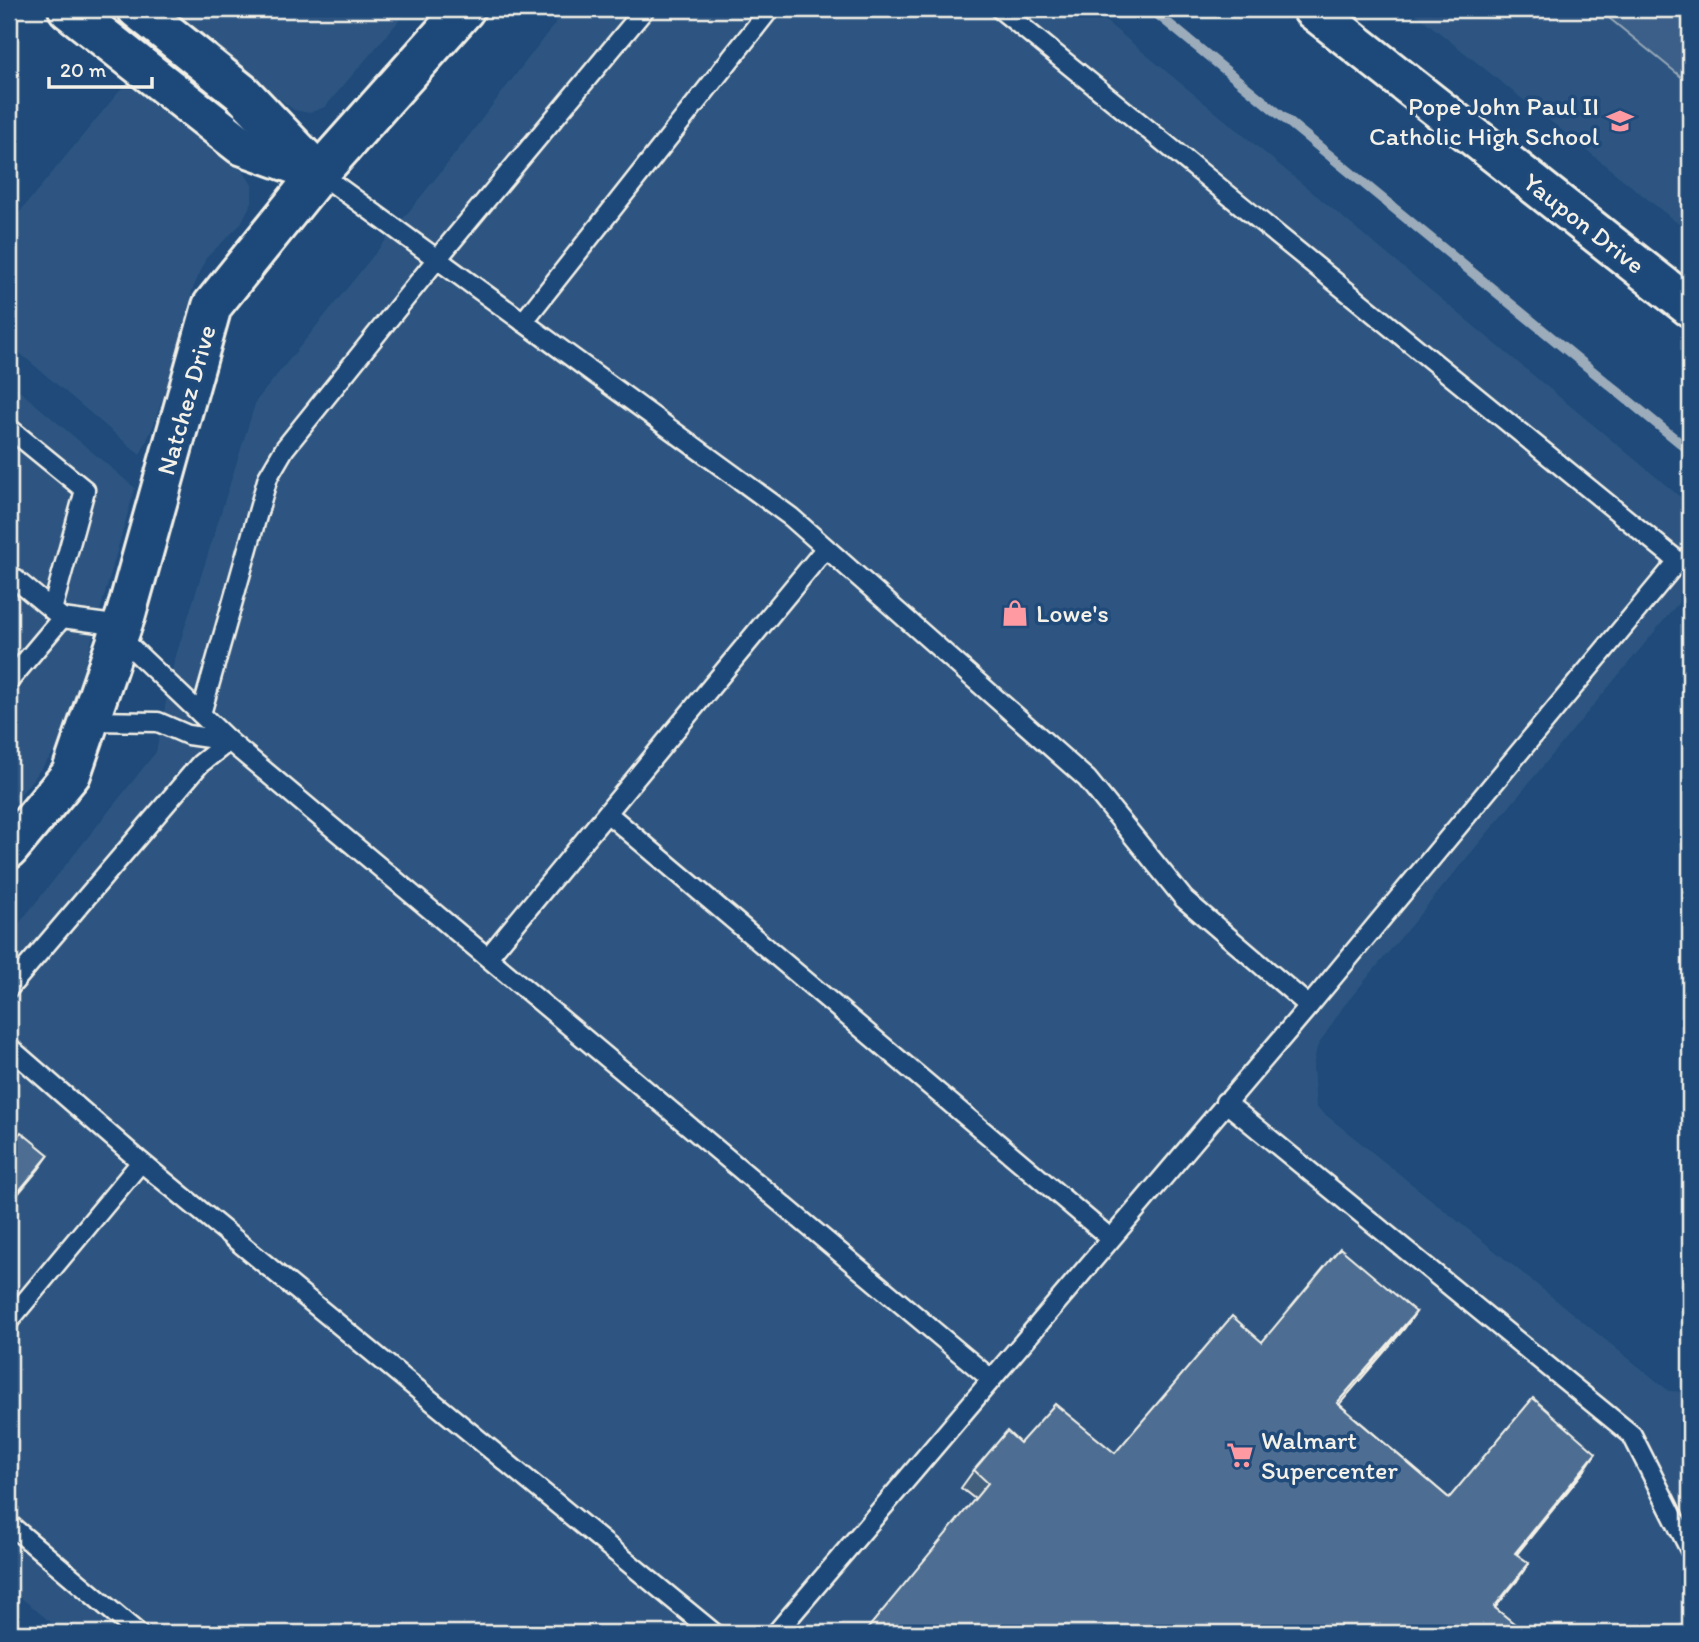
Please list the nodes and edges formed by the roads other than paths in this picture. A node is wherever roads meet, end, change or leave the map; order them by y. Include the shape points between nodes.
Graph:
1 (68, 9) edge
2 (137, 9) edge
3 (465, 9) edge
4 (645, 9) edge
5 (770, 9) edge
6 (1000, 9) edge
7 (1312, 9) edge
8 (319, 173) junction
9 (437, 259) junction
10 (1690, 307) edge
11 (523, 322) junction
12 (9, 428) edge
13 (825, 549) junction
14 (9, 574) edge
15 (57, 614) junction
16 (120, 631) junction
17 (9, 681) edge
18 (201, 714) junction
19 (89, 721) junction
20 (229, 741) junction
21 (607, 813) junction
22 (9, 849) edge
23 (488, 957) junction
24 (9, 988) edge
25 (1309, 1006) junction
26 (9, 1047) edge
27 (1225, 1102) junction
28 (141, 1162) junction
29 (1110, 1238) junction
30 (9, 1321) edge
31 (991, 1379) junction
32 (9, 1524) edge
33 (1690, 1550) edge
34 (138, 1633) edge
35 (714, 1633) edge
36 (775, 1633) edge

1 - 8 street via 241,145
2 - 8 street via 242,93
3 - 8 street, Natchez Drive
4 - 9 lane
5 - 11 lane
6 - 25 lane via 1678,561
7 - 10 street, Yaupon Drive
8 - 9 lane
8 - 16 street, Natchez Drive via 212,306
9 - 11 lane
9 - 18 lane via 285,448 268,477
11 - 13 lane via 791,517
12 - 15 lane via 85,490
13 - 21 lane
13 - 25 lane via 1087,779 1184,899
14 - 15 lane
15 - 16 lane
15 - 17 lane
16 - 18 lane
16 - 19 street, Natchez Drive
18 - 20 lane
19 - 20 lane via 158,722 188,735
19 - 22 street, Natchez Drive via 71,774
20 - 23 lane
20 - 24 lane via 200,764
21 - 23 lane
21 - 29 lane
23 - 31 lane
25 - 27 lane
26 - 28 lane
27 - 29 lane
27 - 33 lane via 1632,1435
28 - 30 lane
28 - 35 lane
29 - 31 lane
31 - 36 lane
32 - 34 lane

